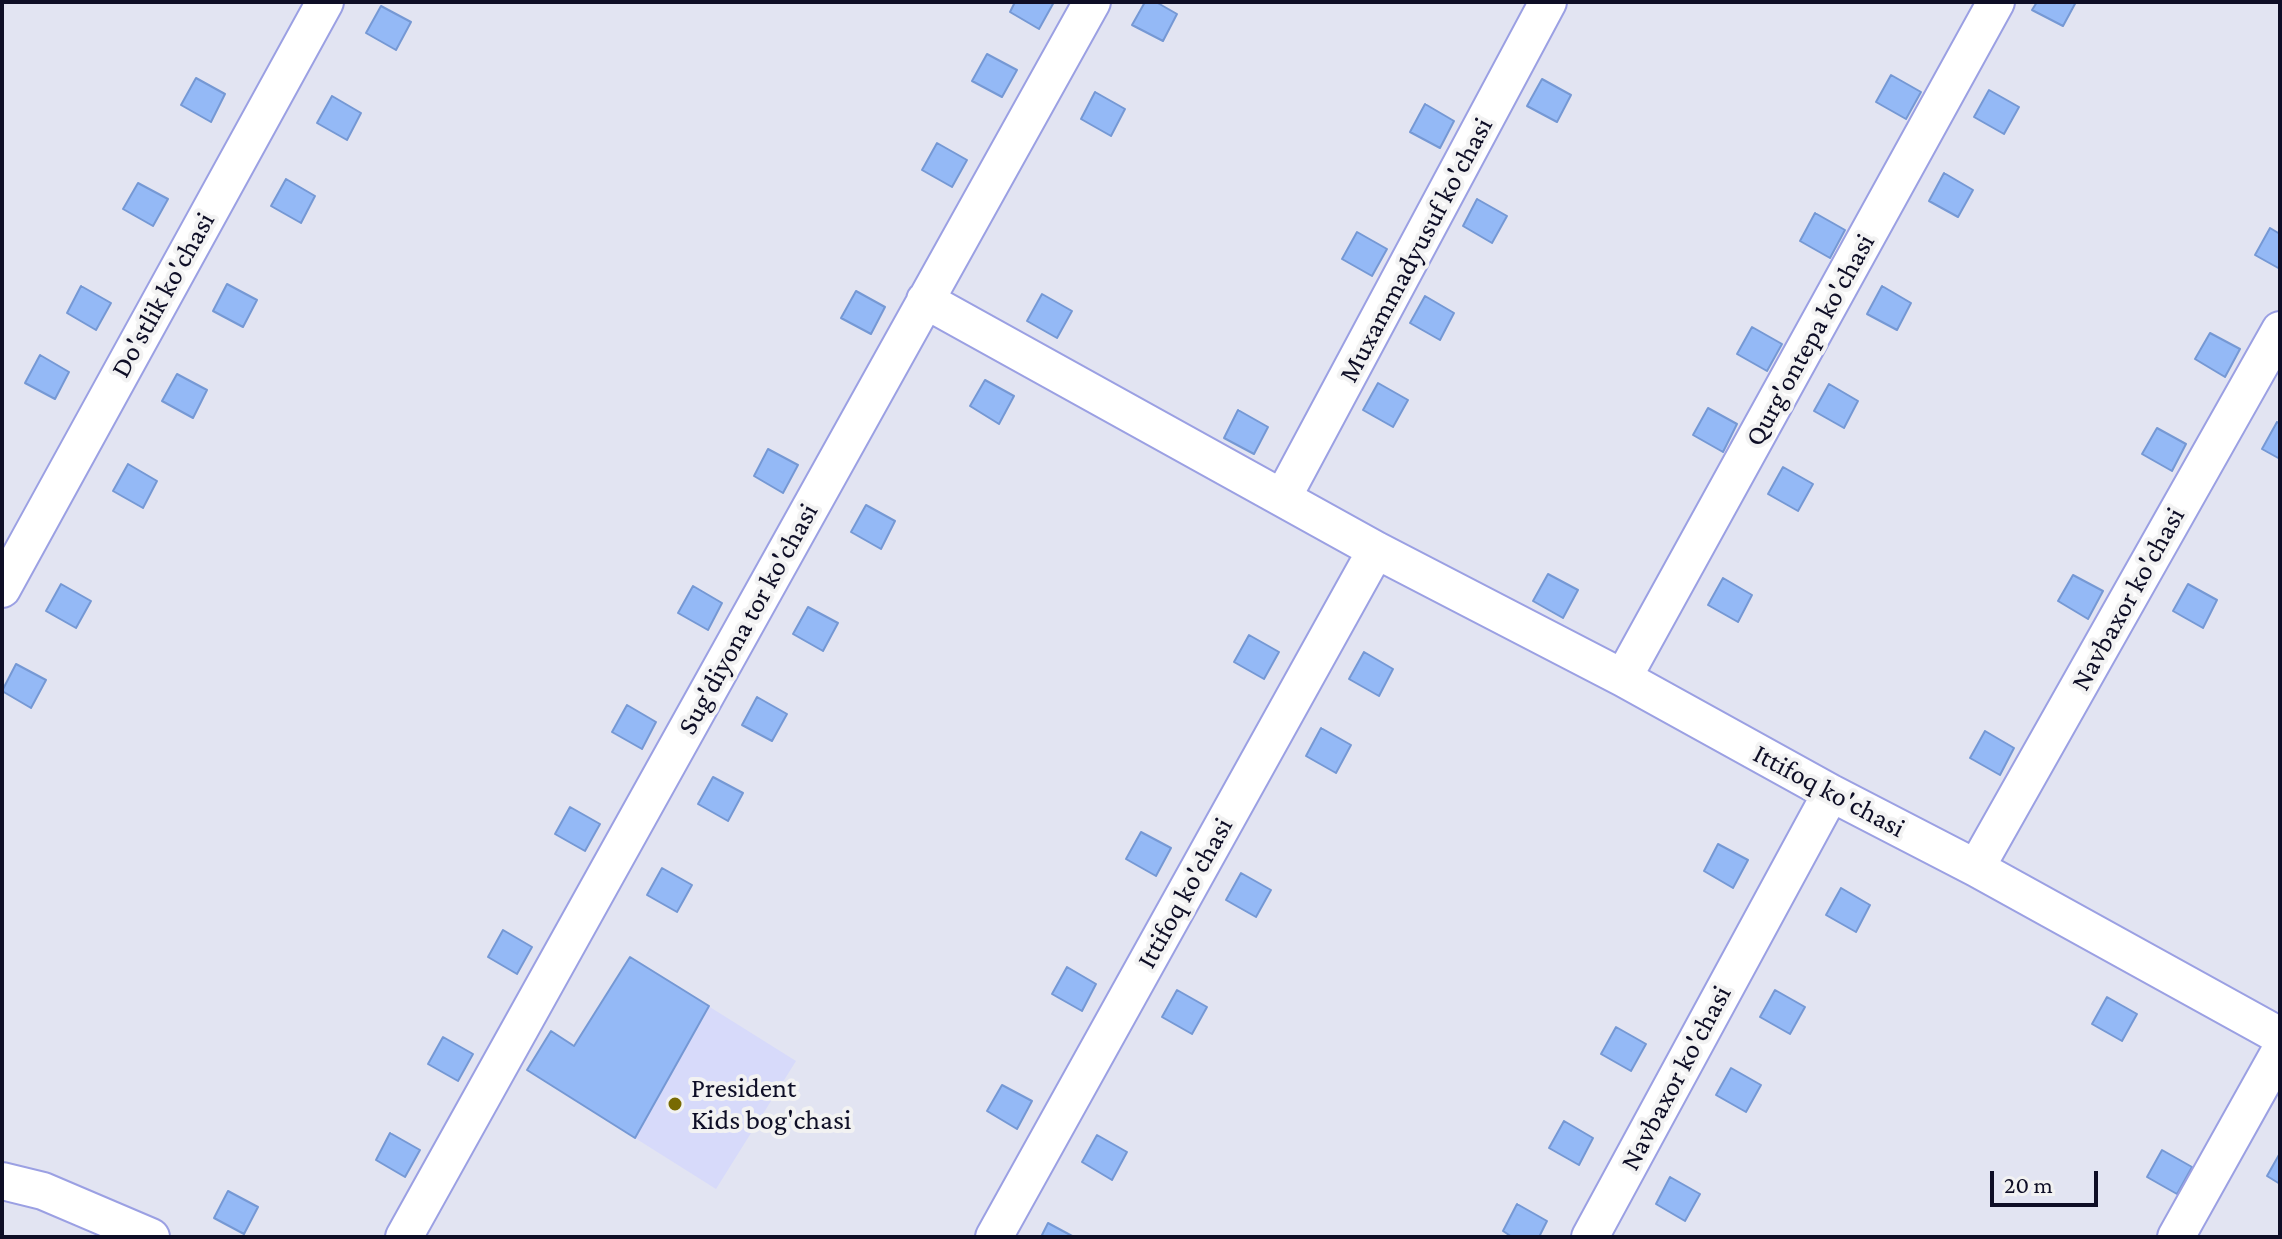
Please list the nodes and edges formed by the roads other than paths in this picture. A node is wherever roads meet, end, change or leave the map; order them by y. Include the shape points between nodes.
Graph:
1 (325, 2) edge
2 (1092, 2) edge
3 (1548, 2) edge
4 (1996, 2) edge
5 (925, 300) junction
6 (2280, 330) edge
7 (1283, 497) junction
8 (1376, 550) junction
9 (2, 589) edge
10 (1623, 678) junction
11 (1831, 793) junction
12 (1976, 868) junction
13 (2280, 1036) edge
14 (2280, 1051) edge
15 (2, 1181) edge
16 (151, 1237) edge
17 (404, 1237) edge
18 (994, 1237) edge
19 (1590, 1237) edge
20 (2176, 1237) edge

1 - 9 street, Do'stlik ko'chasi
2 - 5 street, Sug'diyona tor ko'chasi
3 - 7 street, Muxammadyusuf ko'chasi
4 - 10 street, Qurg'ontepa ko'chasi
5 - 7 street, Ittifoq ko'chasi
5 - 17 street, Sug'diyona tor ko'chasi
6 - 12 street, Navbaxor ko'chasi
7 - 8 street, Ittifoq ko'chasi
8 - 10 street, Ittifoq ko'chasi
8 - 18 street, Ittifoq ko'chasi
10 - 11 street, Ittifoq ko'chasi
11 - 12 street, Ittifoq ko'chasi
11 - 19 street, Navbaxor ko'chasi
12 - 13 street, Ittifoq ko'chasi
14 - 20 street
15 - 16 street via 43,1191

